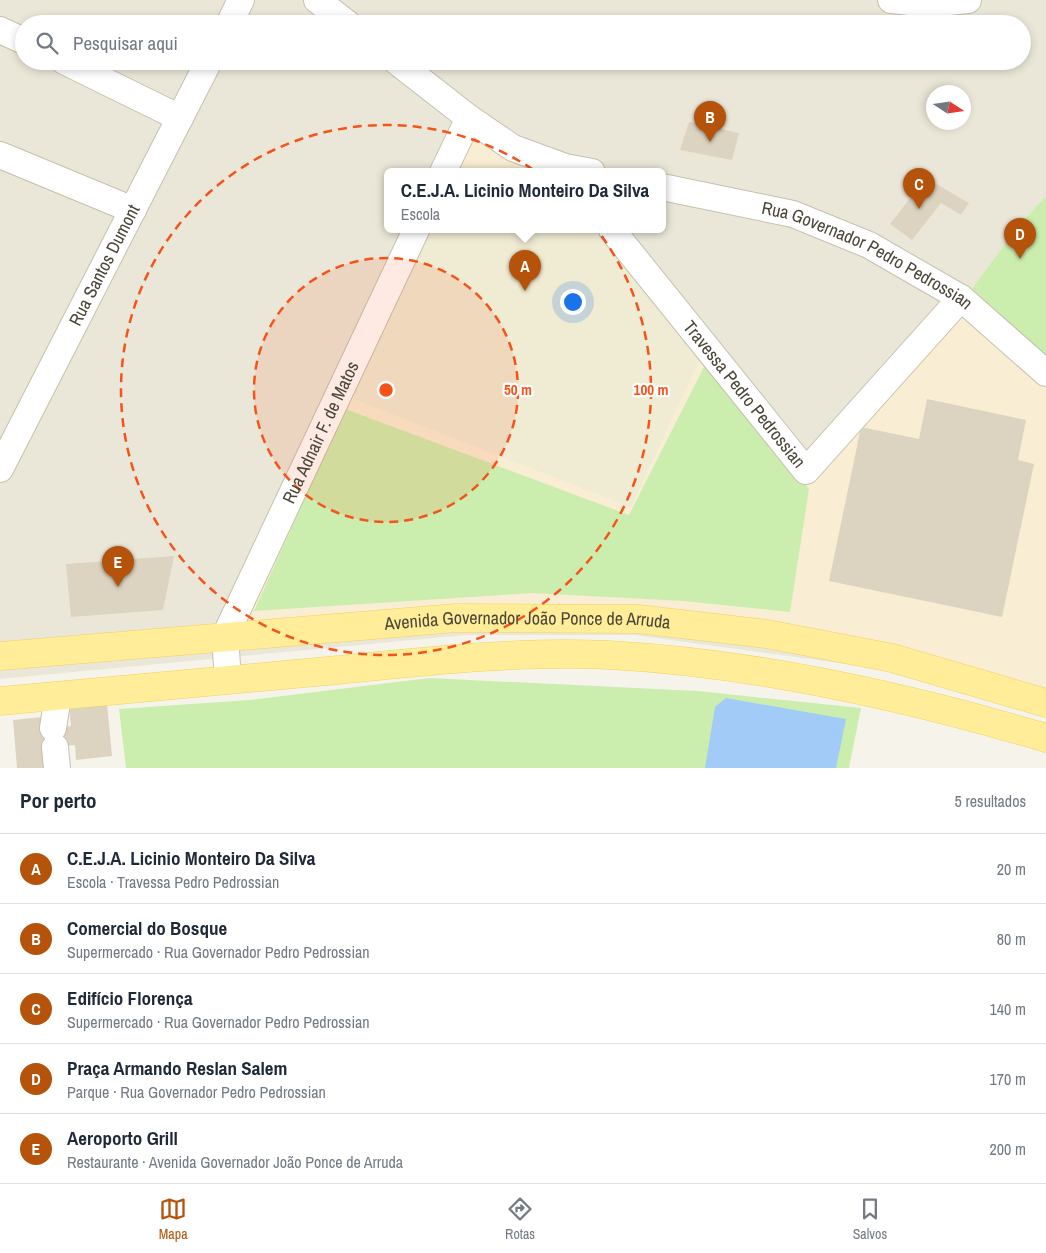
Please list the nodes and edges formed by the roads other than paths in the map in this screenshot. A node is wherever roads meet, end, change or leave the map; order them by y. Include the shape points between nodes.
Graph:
1 (241, 0) edge
2 (318, 0) edge
3 (891, 0) edge
4 (968, 0) edge
5 (233, 15) edge
6 (337, 15) edge
7 (0, 30) edge
8 (15, 37) edge
9 (82, 70) edge
10 (204, 70) edge
11 (408, 70) edge
12 (180, 118) junction
13 (469, 118) junction
14 (0, 155) edge
15 (445, 168) edge
16 (570, 168) edge
17 (666, 188) edge
18 (133, 210) junction
19 (415, 233) edge
20 (614, 233) edge
21 (961, 298) junction
22 (1046, 373) edge
23 (9, 429) edge
24 (0, 469) edge
25 (225, 636) junction
26 (0, 656) edge
27 (228, 680) junction
28 (58, 696) junction
29 (0, 701) edge
30 (1046, 703) edge
31 (1046, 738) edge
32 (55, 748) edge

1 - 5 street
2 - 6 street
3 - 4 street via 929,4
7 - 8 street
9 - 12 street
10 - 12 street, Rua Santos Dumont
11 - 13 street
12 - 18 street, Rua Santos Dumont
13 - 15 street
13 - 16 street via 513,148
14 - 18 street
17 - 21 street, Rua Governador Pedro Pedrossian via 793,214 833,228
18 - 23 street, Rua Santos Dumont
19 - 25 street, Rua Adnair F. de Matos
20 - 21 street, Travessa Pedro Pedrossian via 806,471
21 - 22 street, Rua Governador Pedro Pedrossian
23 - 24 street, Rua Santos Dumont
25 - 26 main road, Avenida Governador João Ponce de Arruda
25 - 27 street
25 - 30 main road, Avenida Governador João Ponce de Arruda via 456,618 638,619 767,634 892,658
27 - 28 main road, Avenida Governador João Ponce de Arruda
27 - 31 main road, Avenida Governador João Ponce de Arruda via 460,659 539,654 610,655 761,671 866,692
28 - 29 main road, Avenida Governador João Ponce de Arruda
28 - 32 street

